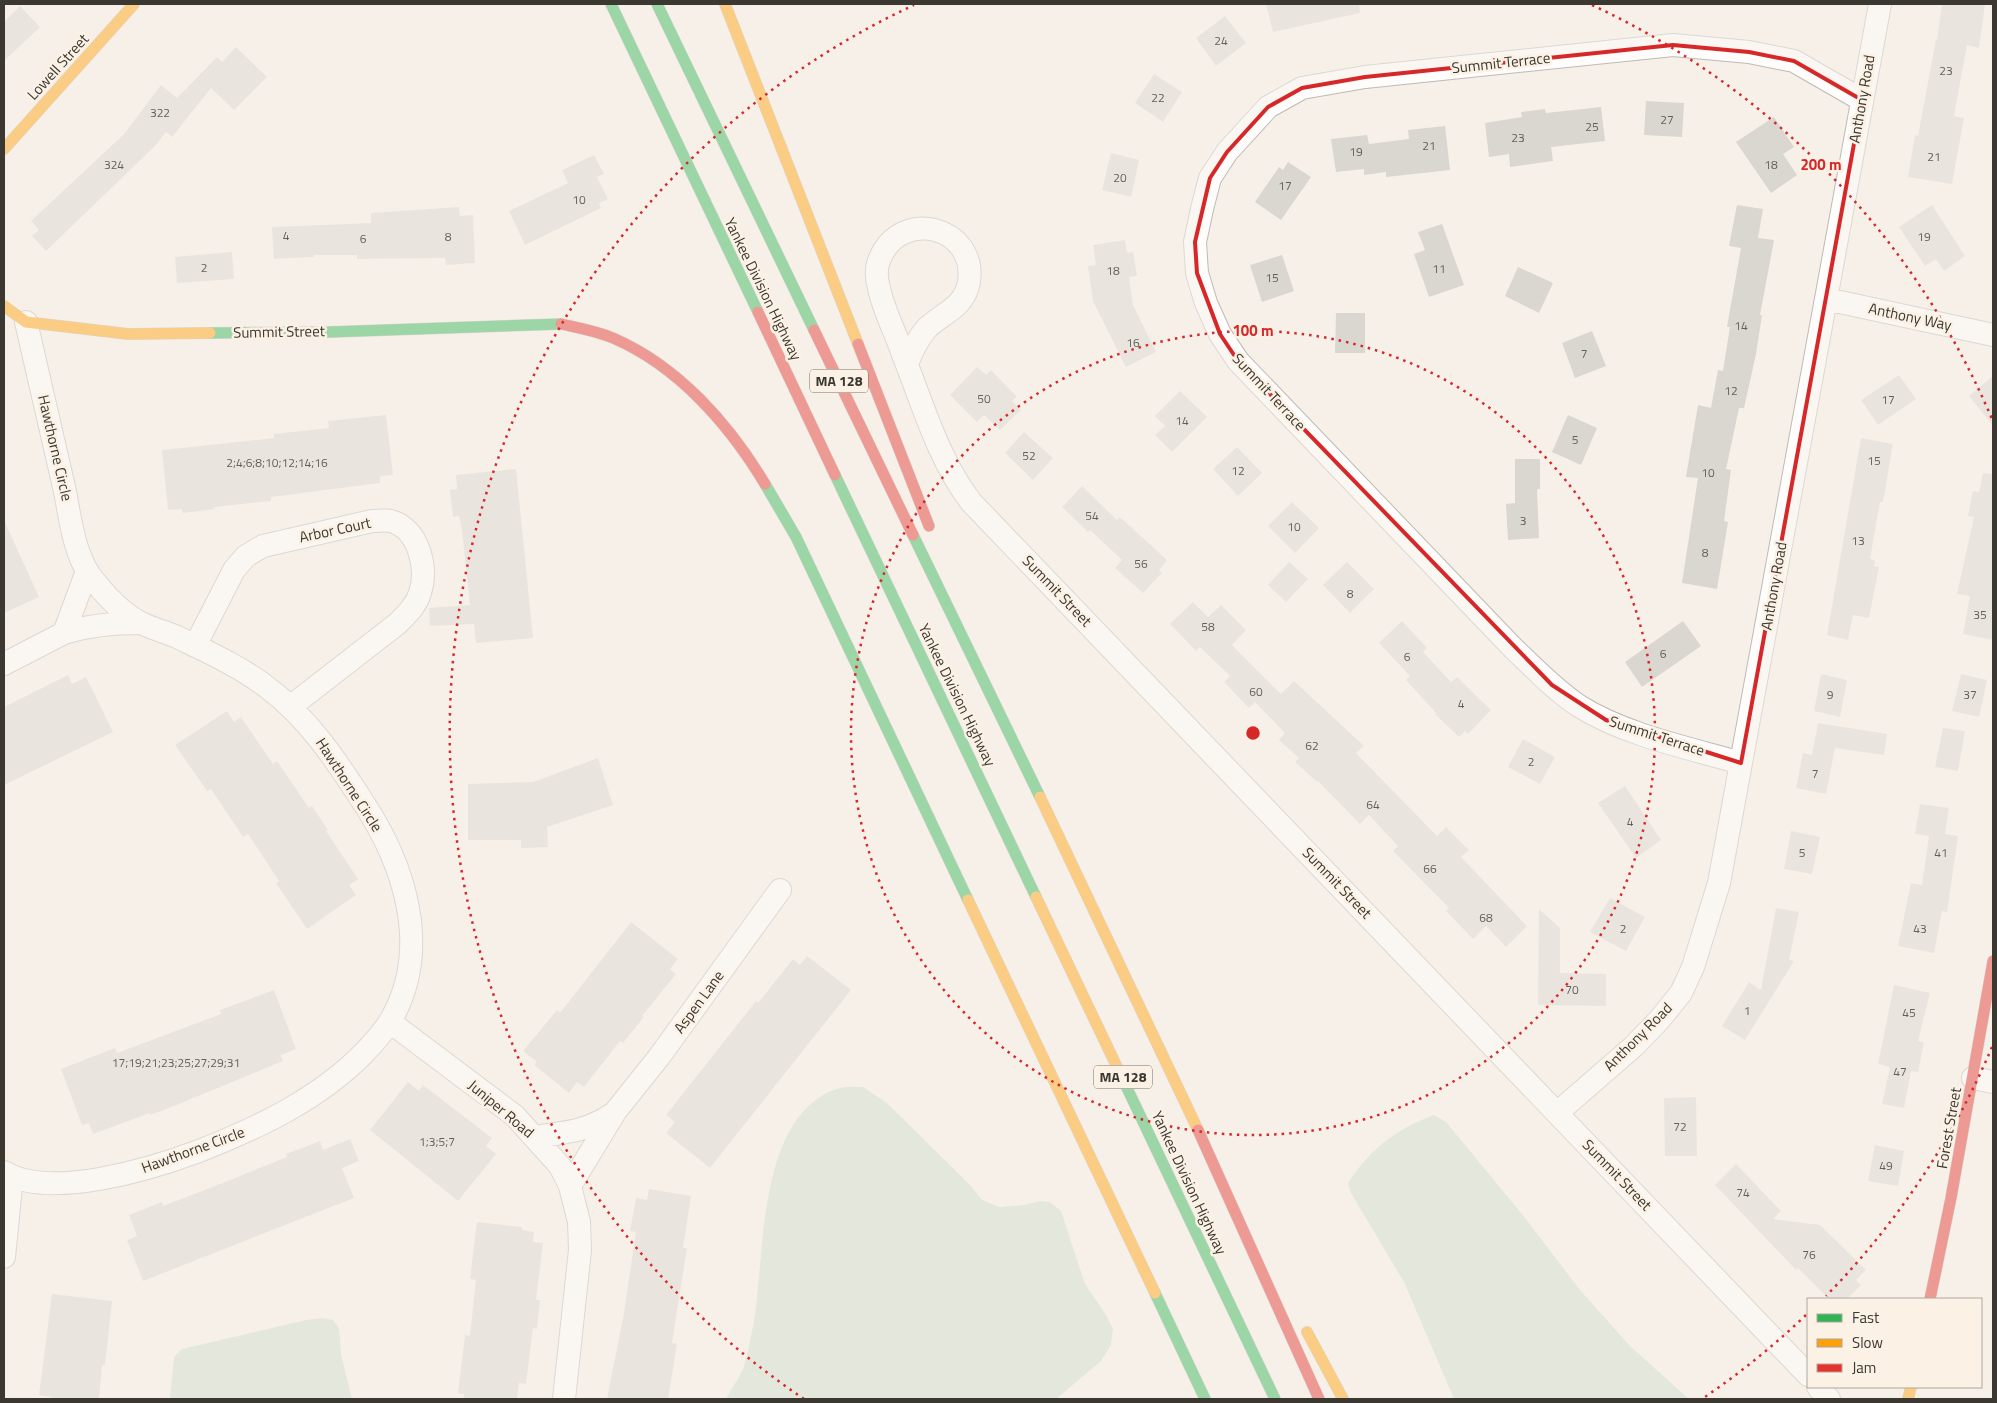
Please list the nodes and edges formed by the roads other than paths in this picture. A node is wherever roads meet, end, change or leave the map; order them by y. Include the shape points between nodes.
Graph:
1 (134, 4) edge
2 (612, 4) edge
3 (657, 4) edge
4 (725, 4) edge
5 (1880, 4) edge
6 (1862, 100) junction
7 (4, 149) edge
8 (1826, 299) junction
9 (4, 306) edge
10 (26, 322) junction
11 (1993, 335) edge
12 (907, 364) junction
13 (934, 540) dead end
14 (87, 571) junction
15 (960, 604) dead end
16 (141, 623) junction
17 (64, 633) junction
18 (195, 646) junction
19 (4, 664) edge
20 (290, 707) junction
21 (1021, 758) junction
22 (1741, 763) junction
23 (780, 890) dead end
24 (1993, 961) edge
25 (390, 1022) junction
26 (1983, 1080) edge
27 (615, 1112) junction
28 (1557, 1112) junction
29 (535, 1137) junction
30 (1204, 1147) junction
31 (8, 1174) edge
32 (570, 1186) junction
33 (4, 1257) edge
34 (1281, 1286) dead end
35 (1930, 1298) edge
36 (1300, 1320) dead end
37 (1807, 1374) edge
38 (1819, 1388) edge
39 (564, 1399) edge
40 (1205, 1399) edge
41 (1275, 1399) edge
42 (1319, 1399) edge
43 (1343, 1399) edge
44 (1829, 1399) edge

1 - 7 main road, Lowell Street
2 - 41 main road, Yankee Division Highway / MA 128
3 - 21 main road, Yankee Division Highway / MA 128
4 - 13 main road
5 - 6 street, Anthony Road
6 - 8 street, Anthony Road
6 - 22 street, Summit Terrace via 1794,61 1749,52 1672,45 1365,76 1302,88 1268,107 1227,152 1210,178 1195,242 1197,273 1206,303 1220,334 1238,361 1513,648 1552,685 1606,720
8 - 11 street, Anthony Way
8 - 22 street, Anthony Road
9 - 10 main road, Summit Street
10 - 14 street, Hawthorne Circle via 73,530
10 - 40 main road, Summit Street via 128,334 329,332 560,324 619,340 684,384 724,424 746,452 796,536
12 - 12 street, Summit Street via 876,275 886,246 911,229 926,228 941,231 954,239 969,266 969,282 964,297 954,309 920,336
12 - 28 street, Summit Street via 945,459 959,487 971,502
14 - 16 street, Hawthorne Circle via 112,601
14 - 17 street
15 - 21 main road
16 - 17 street, Hawthorne Circle via 95,625
16 - 18 street, Hawthorne Circle
17 - 19 street, Hawthorne Circle
18 - 20 street, Hawthorne Circle via 266,686
18 - 20 street, Arbor Court via 234,570 246,556 263,546 372,521 390,521 405,528 422,556 420,593 411,610
20 - 25 street, Hawthorne Circle via 306,722 342,770 373,817 397,864 406,893 411,951 405,988
21 - 30 main road, Yankee Division Highway / MA 128
22 - 28 street, Anthony Road via 1719,883 1693,967 1681,993 1634,1046
23 - 27 street, Aspen Lane via 654,1064
24 - 26 main road, Forest Street
25 - 29 street, Juniper Road via 515,1116
25 - 31 street, Hawthorne Circle via 359,1058 315,1094 258,1127 221,1142 145,1169 82,1181 50,1184
26 - 35 main road, Forest Street via 1951,1198
27 - 29 street, Aspen Lane via 582,1130
27 - 32 street, Aspen Lane
28 - 37 street, Summit Street
29 - 32 street, Juniper Road via 560,1166
30 - 34 main road
30 - 42 main road, Yankee Division Highway / MA 128
31 - 33 street
32 - 39 street, Juniper Road via 579,1222 580,1250
36 - 43 main road
38 - 44 street

